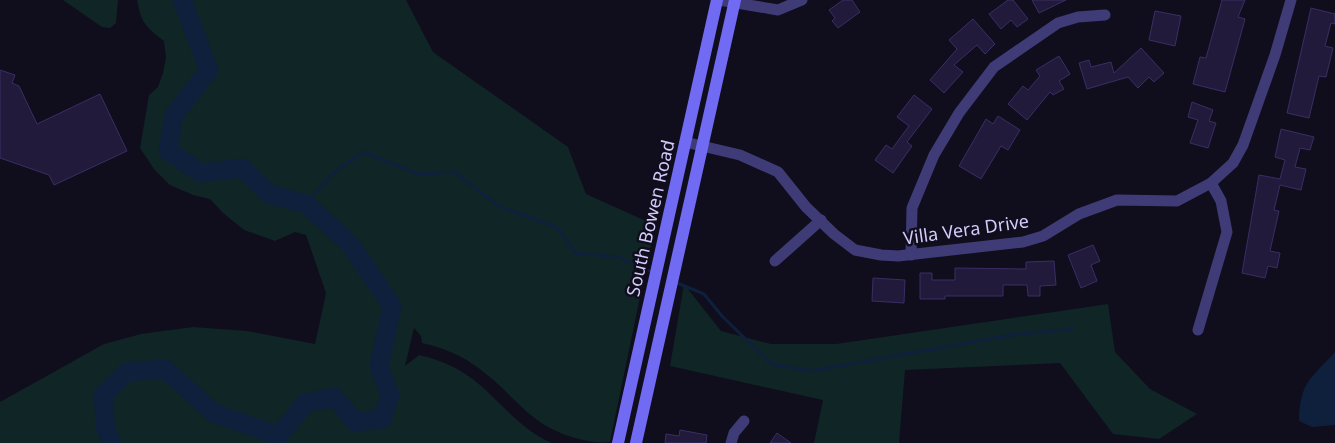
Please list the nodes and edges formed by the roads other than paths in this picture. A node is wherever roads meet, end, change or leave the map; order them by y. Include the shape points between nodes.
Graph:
1 (718, 0) edge
2 (802, 0) edge
3 (1291, 0) edge
4 (734, 2) edge
5 (1105, 15) dead end
6 (685, 142) junction
7 (702, 146) junction
8 (1211, 183) junction
9 (821, 220) junction
10 (911, 255) junction
11 (775, 261) dead end
12 (1198, 330) dead end
13 (744, 421) dead end
14 (618, 443) edge
15 (636, 443) edge
16 (731, 443) edge

1 - 4 street
1 - 6 main road, South Bowen Road
2 - 4 street via 778,10
3 - 8 street, Villa Vera Drive via 1243,145 1233,163
4 - 7 main road, South Bowen Road
5 - 10 street via 1058,22 994,67 959,113 934,155 912,208
6 - 7 street, Villa Vera Drive
6 - 14 main road, South Bowen Road
7 - 9 street, Villa Vera Drive via 740,155 778,172
7 - 15 main road, South Bowen Road
8 - 10 street, Villa Vera Drive via 1177,201 1117,200 1079,214 1044,236 1023,242
8 - 12 street via 1221,201 1227,232
9 - 10 street, Villa Vera Drive via 855,250 881,255
9 - 11 street
13 - 16 street via 734,433

